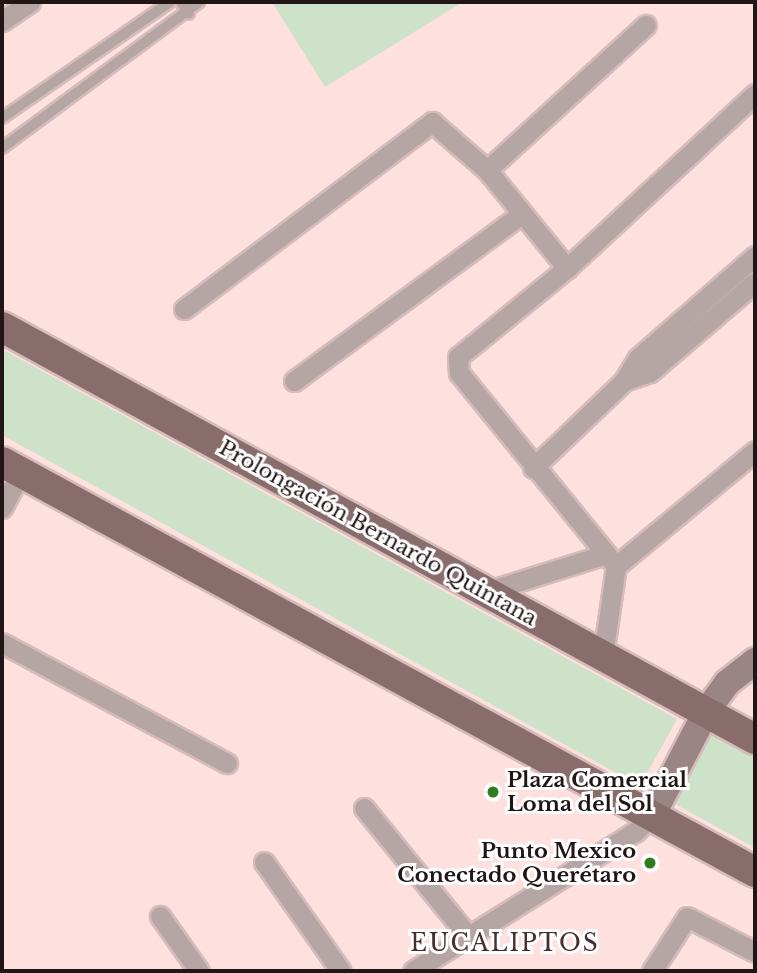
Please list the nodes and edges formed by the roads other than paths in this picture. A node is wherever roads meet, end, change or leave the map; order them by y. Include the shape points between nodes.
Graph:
1 (30, 2) edge
2 (170, 2) edge
3 (181, 2) edge
4 (199, 2) edge
5 (189, 15) junction
6 (2, 21) edge
7 (646, 25) dead end
8 (755, 94) edge
9 (2, 118) edge
10 (2, 148) edge
11 (487, 170) junction
12 (521, 214) junction
13 (755, 257) edge
14 (567, 268) junction
15 (755, 282) edge
16 (184, 309) dead end
17 (4, 322) edge
18 (294, 381) dead end
19 (624, 381) junction
20 (755, 451) edge
21 (11, 467) edge
22 (533, 468) junction
23 (2, 508) edge
24 (611, 560) junction
25 (485, 592) junction
26 (2, 643) edge
27 (603, 656) junction
28 (755, 661) edge
29 (755, 674) edge
30 (727, 683) junction
31 (706, 712) junction
32 (755, 739) edge
33 (227, 763) dead end
34 (365, 808) dead end
35 (653, 814) junction
36 (264, 862) dead end
37 (755, 872) edge
38 (160, 916) dead end
39 (755, 929) edge
40 (469, 937) junction
41 (750, 949) edge
42 (199, 971) edge
43 (341, 971) edge
44 (413, 971) edge
45 (652, 971) edge

1 - 6 street
2 - 9 lane
3 - 5 lane
4 - 5 lane
5 - 10 lane
7 - 11 street
8 - 14 street
11 - 12 street
11 - 16 street via 432,122
12 - 14 street
12 - 18 street
13 - 19 street via 638,358
14 - 22 street via 456,364
15 - 19 street via 650,372
17 - 25 main road, Prolongación Bernardo Quintana
19 - 22 street
20 - 24 street
21 - 23 street
21 - 35 main road
22 - 24 street
24 - 25 street
24 - 27 street
25 - 27 main road, Prolongación Bernardo Quintana
26 - 33 street
27 - 31 main road, Prolongación Bernardo Quintana
28 - 30 street
29 - 30 street
30 - 31 street
31 - 32 main road, Prolongación Bernardo Quintana
31 - 35 street
34 - 40 street
35 - 37 main road
35 - 40 street
36 - 43 street
38 - 42 street
39 - 41 street
40 - 44 street
41 - 45 street via 687,916

